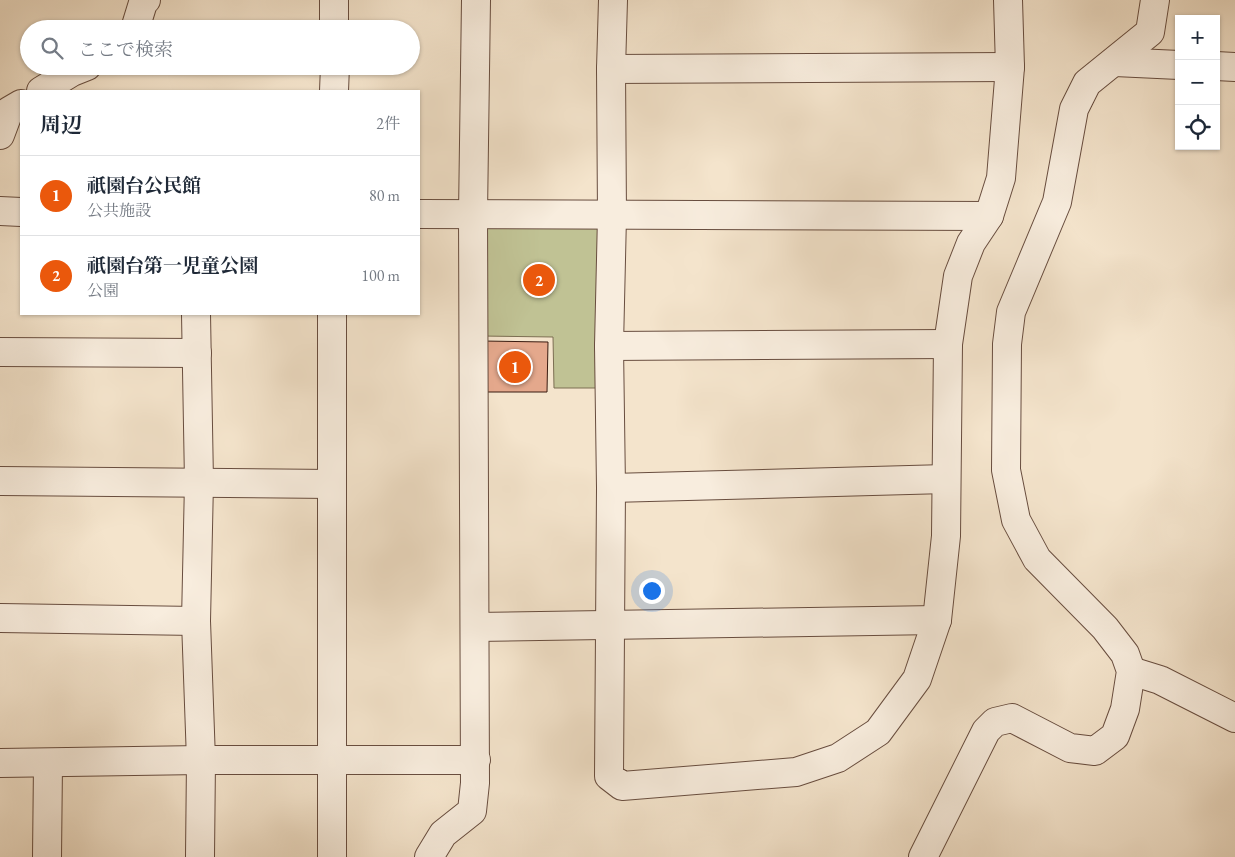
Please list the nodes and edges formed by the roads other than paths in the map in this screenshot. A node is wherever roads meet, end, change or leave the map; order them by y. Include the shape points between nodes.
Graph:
1 (146, 0) edge
2 (334, 0) edge
3 (476, 0) edge
4 (613, 0) edge
5 (1008, 0) edge
6 (1155, 0) edge
7 (138, 20) edge
8 (334, 20) edge
9 (1115, 62) junction
10 (1175, 65) edge
11 (1220, 66) edge
12 (1010, 67) junction
13 (1235, 67) edge
14 (611, 69) junction
15 (67, 75) edge
16 (335, 75) edge
17 (43, 90) edge
18 (334, 90) edge
19 (20, 105) edge
20 (0, 135) edge
21 (0, 211) edge
22 (20, 212) edge
23 (420, 214) edge
24 (472, 214) junction
25 (612, 216) junction
26 (988, 216) junction
27 (196, 315) edge
28 (332, 315) edge
29 (948, 344) junction
30 (609, 346) junction
31 (0, 352) edge
32 (197, 352) junction
33 (946, 479) junction
34 (0, 481) edge
35 (198, 482) junction
36 (332, 484) junction
37 (611, 488) junction
38 (0, 618) edge
39 (937, 620) junction
40 (196, 621) junction
41 (610, 625) junction
42 (475, 627) junction
43 (1131, 671) junction
44 (1235, 718) edge
45 (201, 760) junction
46 (476, 760) junction
47 (332, 761) junction
48 (0, 763) edge
49 (48, 764) junction
50 (47, 857) edge
51 (200, 857) edge
52 (332, 857) edge
53 (429, 857) edge
54 (923, 857) edge

1 - 7 street
2 - 8 street
3 - 24 street
4 - 14 street
5 - 12 street
6 - 9 street via 1150,32
9 - 10 street
9 - 43 street via 1087,83 1074,109 1058,202 1011,312 1007,344 1006,470 1016,520 1037,558 1105,628 1125,654
11 - 13 street
12 - 14 street
12 - 26 street via 1001,178
14 - 25 street
15 - 17 street
16 - 18 street
19 - 20 street via 9,111
21 - 22 street
23 - 24 street
24 - 25 street
24 - 42 street
25 - 26 street
25 - 30 street
26 - 29 street via 971,243 958,276
27 - 32 street
28 - 36 street
29 - 30 street
29 - 33 street
30 - 37 street
31 - 32 street
32 - 35 street
33 - 37 street
33 - 39 street via 946,536
34 - 35 street
35 - 36 street
35 - 40 street
36 - 47 street
37 - 41 street
38 - 40 street
39 - 41 street
39 - 41 street via 916,679 878,732 838,758 796,772 622,786 609,776
40 - 45 street
41 - 42 street
42 - 46 street
43 - 44 street via 1160,680
43 - 54 street via 1125,709 1115,736 1095,750 1070,748 1012,718 994,722 986,731
45 - 47 street
45 - 49 street
45 - 51 street
46 - 47 street
46 - 53 street via 472,811 443,834
47 - 52 street
48 - 49 street
49 - 50 street

